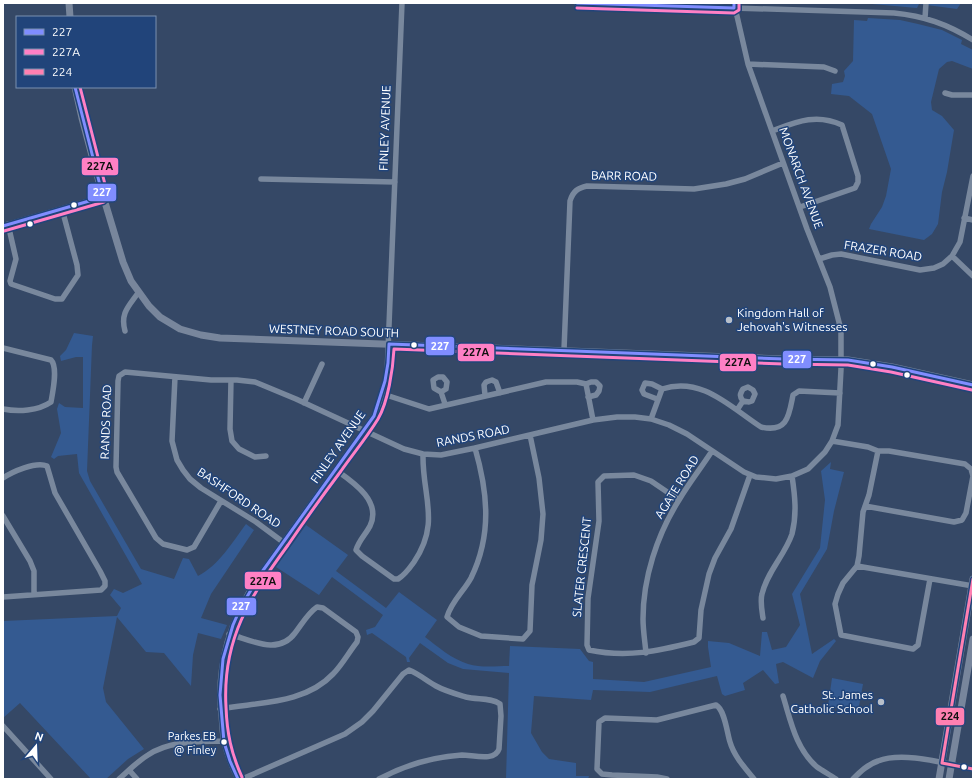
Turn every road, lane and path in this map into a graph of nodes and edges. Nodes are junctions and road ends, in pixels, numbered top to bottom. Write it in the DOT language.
graph roads {
  1 [pos="69,3"];
  2 [pos="402,3"];
  3 [pos="577,3"];
  4 [pos="926,3"];
  5 [pos="734,5"];
  6 [pos="70,16"];
  7 [pos="925,18"];
  8 [pos="973,40"];
  9 [pos="748,64"];
  10 [pos="835,71"];
  11 [pos="75,88"];
  12 [pos="945,93"];
  13 [pos="973,95"];
  14 [pos="772,130"];
  15 [pos="783,163"];
  16 [pos="973,176"];
  17 [pos="261,179"];
  18 [pos="395,182"];
  19 [pos="103,197"];
  20 [pos="800,207"];
  21 [pos="62,208"];
  22 [pos="964,218"];
  23 [pos="973,220"];
  24 [pos="5,225"];
  25 [pos="952,256"];
  26 [pos="819,259"];
  27 [pos="973,276"];
  28 [pos="138,293"];
  29 [pos="125,331"];
  30 [pos="389,344"];
  31 [pos="3,348"];
  32 [pos="564,350"];
  33 [pos="841,360"];
  34 [pos="322,364"];
  35 [pos="175,377"];
  36 [pos="231,380"];
  37 [pos="586,384"];
  38 [pos="973,385"];
  39 [pos="662,389"];
  40 [pos="441,392"];
  41 [pos="500,392"];
  42 [pos="840,393"];
  43 [pos="383,394"];
  44 [pos="485,395"];
  45 [pos="588,397"];
  46 [pos="657,399"];
  47 [pos="743,401"];
  48 [pos="304,403"];
  49 [pos="445,404"];
  50 [pos="3,409"];
  51 [pos="737,410"];
  52 [pos="593,420"];
  53 [pos="651,420"];
  54 [pos="364,430"];
  55 [pos="530,435"];
  56 [pos="832,441"];
  57 [pos="475,448"];
  58 [pos="712,451"];
  59 [pos="878,451"];
  60 [pos="423,454"];
  61 [pos="266,456"];
  62 [pos="336,470"];
  63 [pos="750,475"];
  64 [pos="792,476"];
  65 [pos="3,478"];
  66 [pos="679,500"];
  67 [pos="221,501"];
  68 [pos="865,506"];
  69 [pos="3,516"];
  70 [pos="283,542"];
  71 [pos="857,566"];
  72 [pos="930,579"];
  73 [pos="973,579"];
  74 [pos="972,586"];
  75 [pos="34,594"];
  76 [pos="3,597"];
  77 [pos="763,618"];
  78 [pos="229,634"];
  79 [pos="973,639"];
  80 [pos="646,653"];
  81 [pos="783,696"];
  82 [pos="220,709"];
  83 [pos="3,726"];
  84 [pos="224,741"];
  85 [pos="942,763"];
  86 [pos="952,765"];
  87 [pos="973,769"];
  88 [pos="129,770"];
  89 [pos="51,779"];
  90 [pos="119,779"];
  91 [pos="136,779"];
  92 [pos="238,779"];
  93 [pos="242,779"];
  94 [pos="379,779"];
  95 [pos="667,779"];
  96 [pos="754,779"];
  97 [pos="836,779"];
  98 [pos="853,779"];
  99 [pos="939,779"];
  100 [pos="949,779"];
  1 -- 6 [label="main road"];
  2 -- 18 [label="street, FINLEY AVENUE"];
  3 -- 5 [label="street"];
  4 -- 7 [label="street"];
  5 -- 7 [label="street"];
  5 -- 9 [label="street, MONARCH AVENUE"];
  7 -- 8 [label="street"];
  9 -- 10 [label="street"];
  9 -- 14 [label="street, MONARCH AVENUE"];
  11 -- 19 [label="main road, WESTNEY ROAD SOUTH"];
  12 -- 13 [label="street"];
  14 -- 15 [label="street, MONARCH AVENUE"];
  14 -- 20 [label="street"];
  15 -- 20 [label="street, MONARCH AVENUE"];
  15 -- 32 [label="street, BARR ROAD"];
  16 -- 22 [label="street"];
  17 -- 18 [label="street"];
  18 -- 30 [label="street, FINLEY AVENUE"];
  19 -- 21 [label="street"];
  19 -- 28 [label="main road, WESTNEY ROAD SOUTH"];
  20 -- 26 [label="street, MONARCH AVENUE"];
  21 -- 24 [label="street"];
  21 -- 24 [label="street"];
  22 -- 23 [label="street"];
  22 -- 25 [label="street"];
  25 -- 26 [label="street, FRAZER ROAD"];
  25 -- 27 [label="street"];
  26 -- 33 [label="street, MONARCH AVENUE"];
  28 -- 29 [label="street"];
  28 -- 30 [label="main road, WESTNEY ROAD SOUTH"];
  30 -- 32 [label="main road, WESTNEY ROAD SOUTH"];
  30 -- 43 [label="street, FINLEY AVENUE"];
  31 -- 50 [label="street"];
  32 -- 33 [label="main road, WESTNEY ROAD SOUTH"];
  33 -- 38 [label="main road, WESTNEY ROAD SOUTH"];
  33 -- 42 [label="street, RANDS ROAD"];
  34 -- 48 [label="street"];
  35 -- 36 [label="street, RANDS ROAD"];
  35 -- 67 [label="street, BASHFORD ROAD"];
  35 -- 67 [label="street, RANDS ROAD"];
  36 -- 48 [label="street, RANDS ROAD"];
  36 -- 61 [label="street"];
  37 -- 41 [label="street"];
  37 -- 45 [label="street"];
  37 -- 45 [label="street"];
  39 -- 46 [label="street"];
  39 -- 46 [label="street"];
  39 -- 51 [label="street"];
  40 -- 49 [label="street"];
  41 -- 44 [label="street"];
  41 -- 44 [label="street"];
  42 -- 51 [label="street"];
  42 -- 56 [label="street, RANDS ROAD"];
  43 -- 49 [label="street"];
  43 -- 54 [label="street, FINLEY AVENUE"];
  44 -- 49 [label="street"];
  45 -- 52 [label="street"];
  46 -- 53 [label="street"];
  47 -- 51 [label="street"];
  48 -- 54 [label="street, RANDS ROAD"];
  52 -- 53 [label="street, RANDS ROAD"];
  52 -- 55 [label="street, RANDS ROAD"];
  53 -- 58 [label="street, RANDS ROAD"];
  54 -- 60 [label="street, RANDS ROAD"];
  54 -- 62 [label="street, FINLEY AVENUE"];
  55 -- 57 [label="street, RANDS ROAD"];
  55 -- 57 [label="street"];
  56 -- 59 [label="street"];
  56 -- 64 [label="street, RANDS ROAD"];
  57 -- 60 [label="street, RANDS ROAD"];
  58 -- 63 [label="street, RANDS ROAD"];
  58 -- 66 [label="street, AGATE ROAD"];
  59 -- 68 [label="street"];
  59 -- 68 [label="street"];
  60 -- 62 [label="street"];
  62 -- 70 [label="street, FINLEY AVENUE"];
  63 -- 64 [label="street, RANDS ROAD"];
  63 -- 80 [label="street, SLATER CRESCENT"];
  64 -- 77 [label="street"];
  65 -- 75 [label="street"];
  66 -- 80 [label="street, AGATE ROAD"];
  66 -- 80 [label="street, SLATER CRESCENT"];
  67 -- 70 [label="street, BASHFORD ROAD"];
  68 -- 71 [label="street"];
  69 -- 75 [label="street"];
  70 -- 78 [label="street, FINLEY AVENUE"];
  71 -- 72 [label="street"];
  71 -- 72 [label="street"];
  72 -- 74 [label="street"];
  73 -- 74 [label="main road"];
  74 -- 85 [label="main road"];
  75 -- 76 [label="street"];
  78 -- 82 [label="street, FINLEY AVENUE"];
  78 -- 82 [label="street"];
  79 -- 86 [label="main road"];
  81 -- 97 [label="street"];
  82 -- 84 [label="street, FINLEY AVENUE"];
  83 -- 89 [label="street"];
  84 -- 88 [label="street"];
  84 -- 92 [label="street, FINLEY AVENUE"];
  85 -- 86 [label="street"];
  85 -- 98 [label="street"];
  85 -- 99 [label="main road"];
  86 -- 87 [label="street"];
  86 -- 100 [label="main road"];
  88 -- 90 [label="street"];
  88 -- 91 [label="street"];
  93 -- 94 [label="street"];
  95 -- 96 [label="street"];
}
